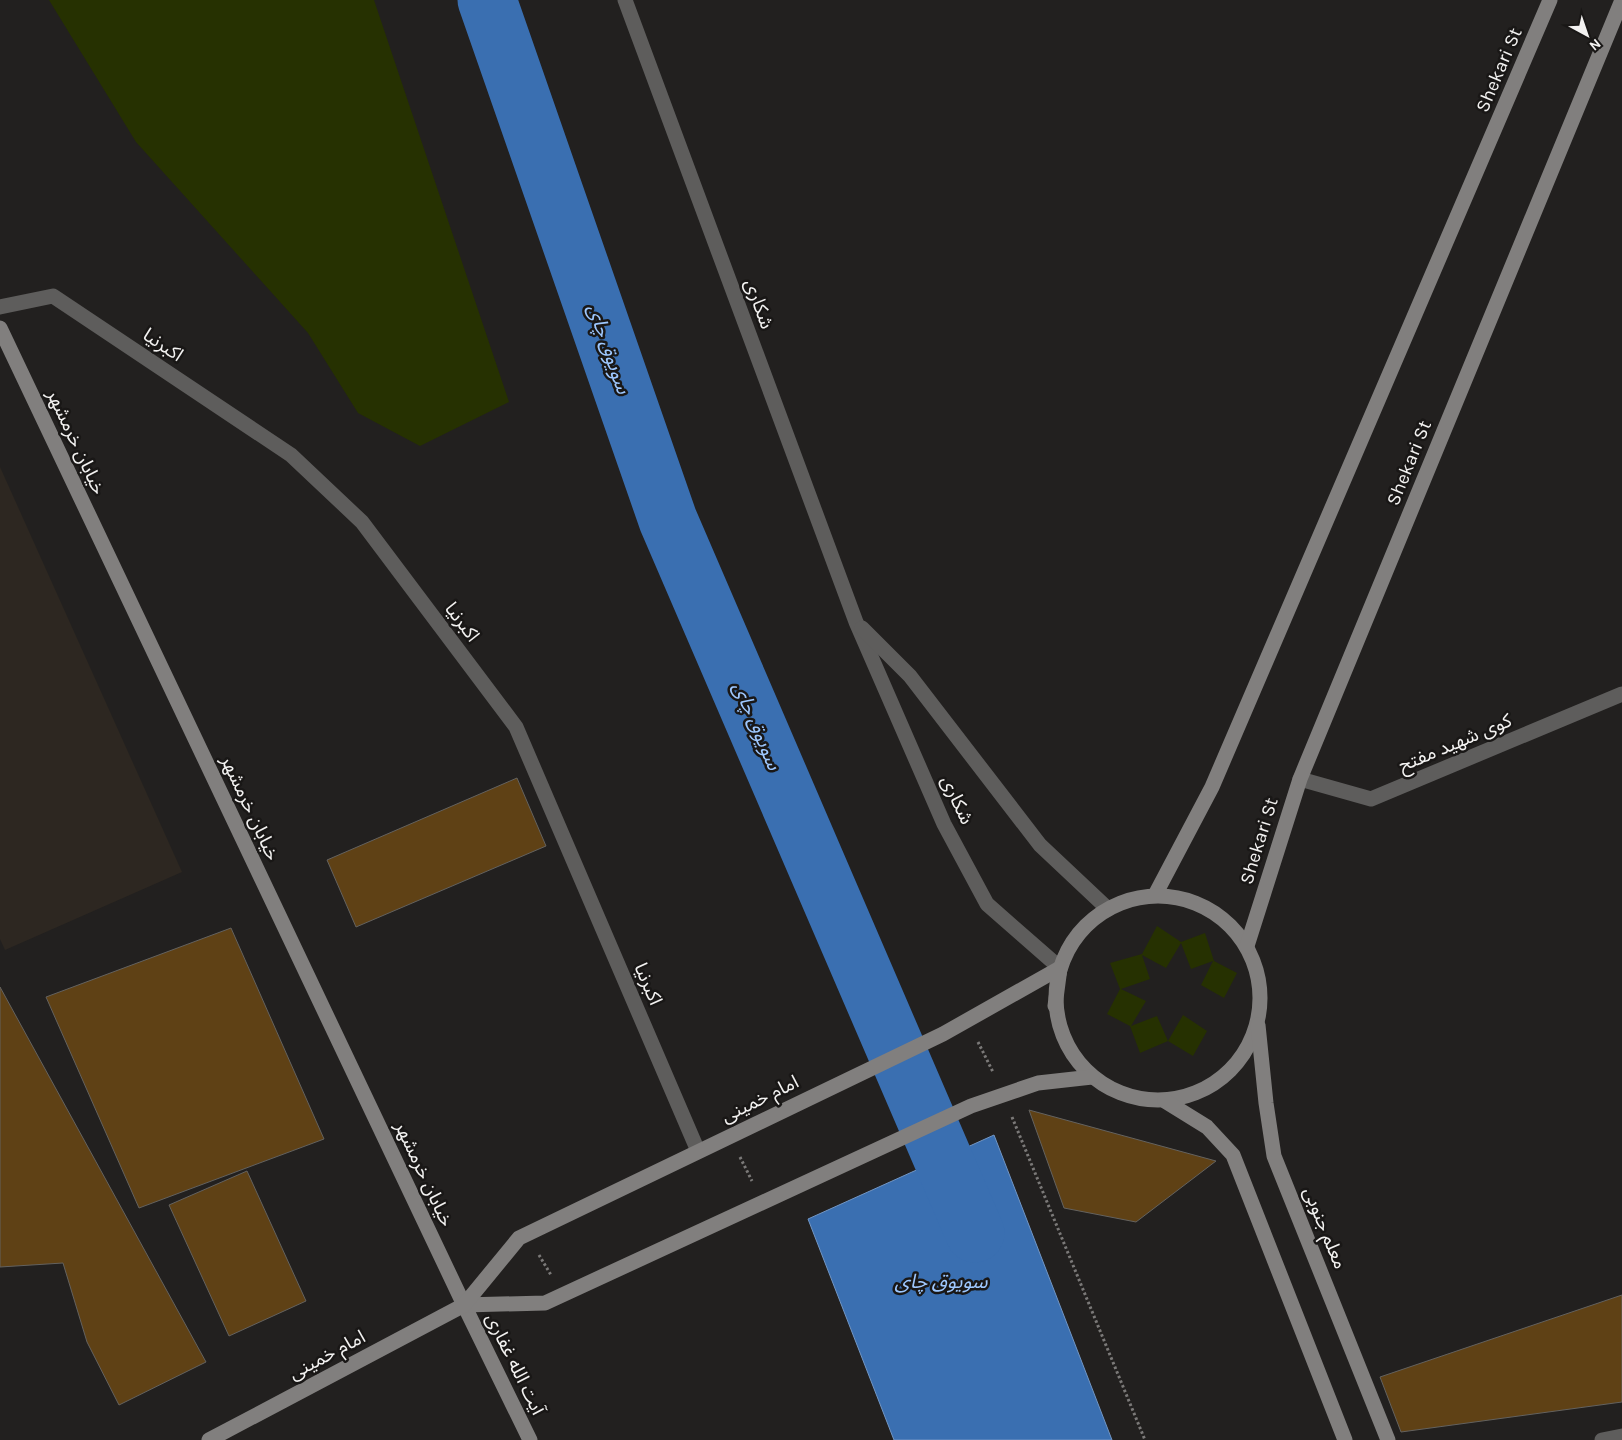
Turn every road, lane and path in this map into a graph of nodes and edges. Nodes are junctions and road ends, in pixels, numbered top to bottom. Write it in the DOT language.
graph roads {
  1 [pos="625,0"];
  2 [pos="1550,0"];
  3 [pos="1622,0"];
  4 [pos="0,307"];
  5 [pos="0,328"];
  6 [pos="856,622"];
  7 [pos="1622,694"];
  8 [pos="1300,779"];
  9 [pos="1155,895"];
  10 [pos="1108,909"];
  11 [pos="1247,946"];
  12 [pos="1060,968"];
  13 [pos="968,1021"];
  14 [pos="1258,1023"];
  15 [pos="1092,1077"];
  16 [pos="1003,1094"];
  17 [pos="1165,1101"];
  18 [pos="730,1136"];
  19 [pos="698,1151"];
  20 [pos="762,1202"];
  21 [pos="528,1234"];
  22 [pos="562,1296"];
  23 [pos="464,1305"];
  24 [pos="1622,1436"];
  25 [pos="209,1440"];
  26 [pos="530,1440"];
  27 [pos="1145,1440"];
  28 [pos="1345,1440"];
  29 [pos="1388,1440"];
  30 [pos="1602,1440"];
  1 -- 6 [label="street, شکاری"];
  2 -- 9 [label="street, Shekari St"];
  3 -- 8 [label="street, Shekari St"];
  4 -- 19 [label="street, اکبرنیا"];
  5 -- 23 [label="street, خیابان خرمشهر"];
  6 -- 10 [label="street, شکاری"];
  6 -- 12 [label="street, شکاری"];
  7 -- 8 [label="street, کوی شهید مفتح"];
  8 -- 11 [label="street, Shekari St"];
  9 -- 10 [label="street"];
  9 -- 11 [label="street"];
  10 -- 12 [label="street"];
  11 -- 14 [label="street"];
  12 -- 13 [label="street, امام خمینی"];
  12 -- 15 [label="street"];
  13 -- 16 [label="path"];
  13 -- 18 [label="street, امام خمینی"];
  14 -- 17 [label="street"];
  14 -- 29 [label="street, معلم جنوبی"];
  15 -- 16 [label="street, امام خمینی"];
  15 -- 17 [label="street"];
  16 -- 20 [label="street, امام خمینی"];
  16 -- 27 [label="path"];
  17 -- 28 [label="street"];
  18 -- 19 [label="street, امام خمینی"];
  18 -- 20 [label="path"];
  19 -- 21 [label="street, امام خمینی"];
  20 -- 22 [label="street, امام خمینی"];
  21 -- 22 [label="path"];
  21 -- 23 [label="street, امام خمینی"];
  22 -- 23 [label="street, امام خمینی"];
  23 -- 25 [label="street, امام خمینی"];
  23 -- 26 [label="street, آیت الله غفاری"];
  24 -- 30 [label="street"];
}
